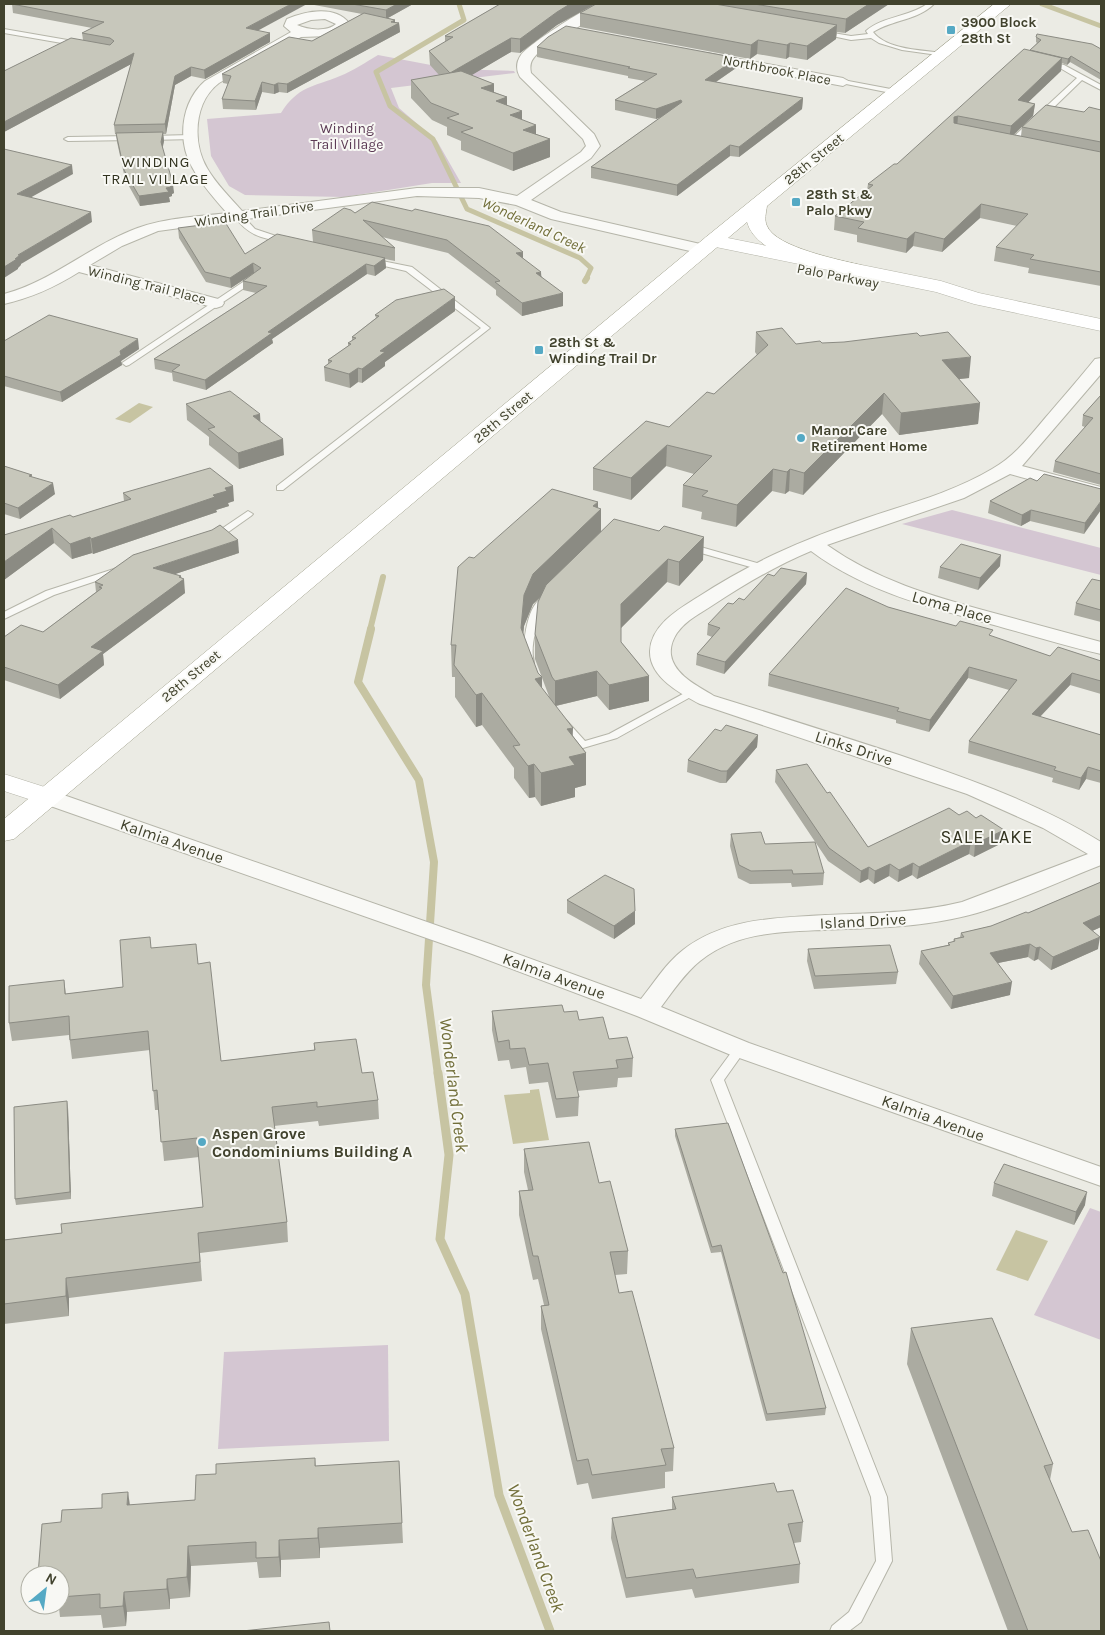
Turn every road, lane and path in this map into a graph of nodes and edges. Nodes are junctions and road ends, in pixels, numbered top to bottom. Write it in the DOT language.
graph roads {
  1 [pos="932,4"];
  2 [pos="1003,4"];
  3 [pos="598,8"];
  4 [pos="4,30"];
  5 [pos="563,30"];
  6 [pos="301,32"];
  7 [pos="816,32"];
  8 [pos="583,34"];
  9 [pos="871,36"];
  10 [pos="92,46"];
  11 [pos="698,55"];
  12 [pos="943,55"];
  13 [pos="1038,61"];
  14 [pos="1082,77"];
  15 [pos="843,82"];
  16 [pos="1101,88"];
  17 [pos="896,92"];
  18 [pos="191,137"];
  19 [pos="68,139"];
  20 [pos="1003,141"];
  21 [pos="1012,143"];
  22 [pos="1021,145"];
  23 [pos="217,191"];
  24 [pos="520,201"];
  25 [pos="322,204"];
  26 [pos="758,204"];
  27 [pos="237,216"];
  28 [pos="295,243"];
  29 [pos="708,245"];
  30 [pos="362,258"];
  31 [pos="78,267"];
  32 [pos="857,270"];
  33 [pos="256,277"];
  34 [pos="974,298"];
  35 [pos="4,299"];
  36 [pos="216,303"];
  37 [pos="1101,325"];
  38 [pos="1101,363"];
  39 [pos="126,364"];
  40 [pos="1093,386"];
  41 [pos="1008,468"];
  42 [pos="280,488"];
  43 [pos="1101,493"];
  44 [pos="248,514"];
  45 [pos="201,543"];
  46 [pos="676,543"];
  47 [pos="813,543"];
  48 [pos="128,567"];
  49 [pos="761,567"];
  50 [pos="552,594"];
  51 [pos="4,616"];
  52 [pos="1101,648"];
  53 [pos="535,677"];
  54 [pos="692,692"];
  55 [pos="551,711"];
  56 [pos="4,782"];
  57 [pos="47,797"];
  58 [pos="4,833"];
  59 [pos="1101,852"];
  60 [pos="1101,857"];
  61 [pos="646,1010"];
  62 [pos="740,1049"];
  63 [pos="1101,1177"];
  64 [pos="838,1631"];
  1 -- 9 [label="lane"];
  2 -- 12 [label="main road, 28th Street"];
  3 -- 5 [label="street"];
  4 -- 10 [label="lane"];
  5 -- 8 [label="street"];
  5 -- 24 [label="street"];
  6 -- 18 [label="street"];
  7 -- 9 [label="lane"];
  9 -- 12 [label="lane"];
  11 -- 15 [label="street, Northbrook Place"];
  12 -- 17 [label="main road, 28th Street"];
  13 -- 14 [label="lane"];
  14 -- 16 [label="lane"];
  14 -- 21 [label="lane"];
  15 -- 17 [label="lane"];
  17 -- 26 [label="main road, 28th Street"];
  18 -- 19 [label="lane"];
  18 -- 23 [label="street"];
  20 -- 21 [label="lane"];
  21 -- 22 [label="lane"];
  23 -- 25 [label="street"];
  23 -- 27 [label="street"];
  24 -- 25 [label="street, Winding Trail Drive"];
  24 -- 29 [label="street, Winding Trail Drive"];
  25 -- 27 [label="street, Winding Trail Drive"];
  26 -- 29 [label="main road, 28th Street"];
  26 -- 32 [label="main road"];
  27 -- 28 [label="lane"];
  27 -- 31 [label="street, Winding Trail Drive"];
  29 -- 32 [label="main road, Palo Parkway"];
  29 -- 34 [label="main road, Palo Parkway"];
  29 -- 57 [label="main road, 28th Street"];
  30 -- 42 [label="lane"];
  31 -- 35 [label="street, Winding Trail Drive"];
  31 -- 36 [label="street, Winding Trail Place"];
  32 -- 34 [label="main road, Palo Parkway"];
  33 -- 36 [label="lane, Winding Trail Place"];
  34 -- 37 [label="main road, Palo Parkway"];
  36 -- 39 [label="lane, Winding Trail Place"];
  38 -- 40 [label="street, Links Drive"];
  40 -- 41 [label="street, Links Drive"];
  41 -- 43 [label="street"];
  41 -- 47 [label="street, Links Drive"];
  44 -- 45 [label="lane"];
  46 -- 49 [label="lane"];
  47 -- 49 [label="street, Links Drive"];
  47 -- 52 [label="street, Loma Place"];
  48 -- 51 [label="lane"];
  49 -- 54 [label="street, Links Drive"];
  50 -- 53 [label="lane"];
  54 -- 55 [label="lane"];
  54 -- 59 [label="street, Links Drive"];
  56 -- 57 [label="main road, Kalmia Avenue"];
  57 -- 58 [label="main road, 28th Street"];
  57 -- 61 [label="street, Kalmia Avenue"];
  60 -- 61 [label="street, Island Drive"];
  61 -- 62 [label="street, Kalmia Avenue"];
  62 -- 63 [label="street, Kalmia Avenue"];
  62 -- 64 [label="lane"];
}
